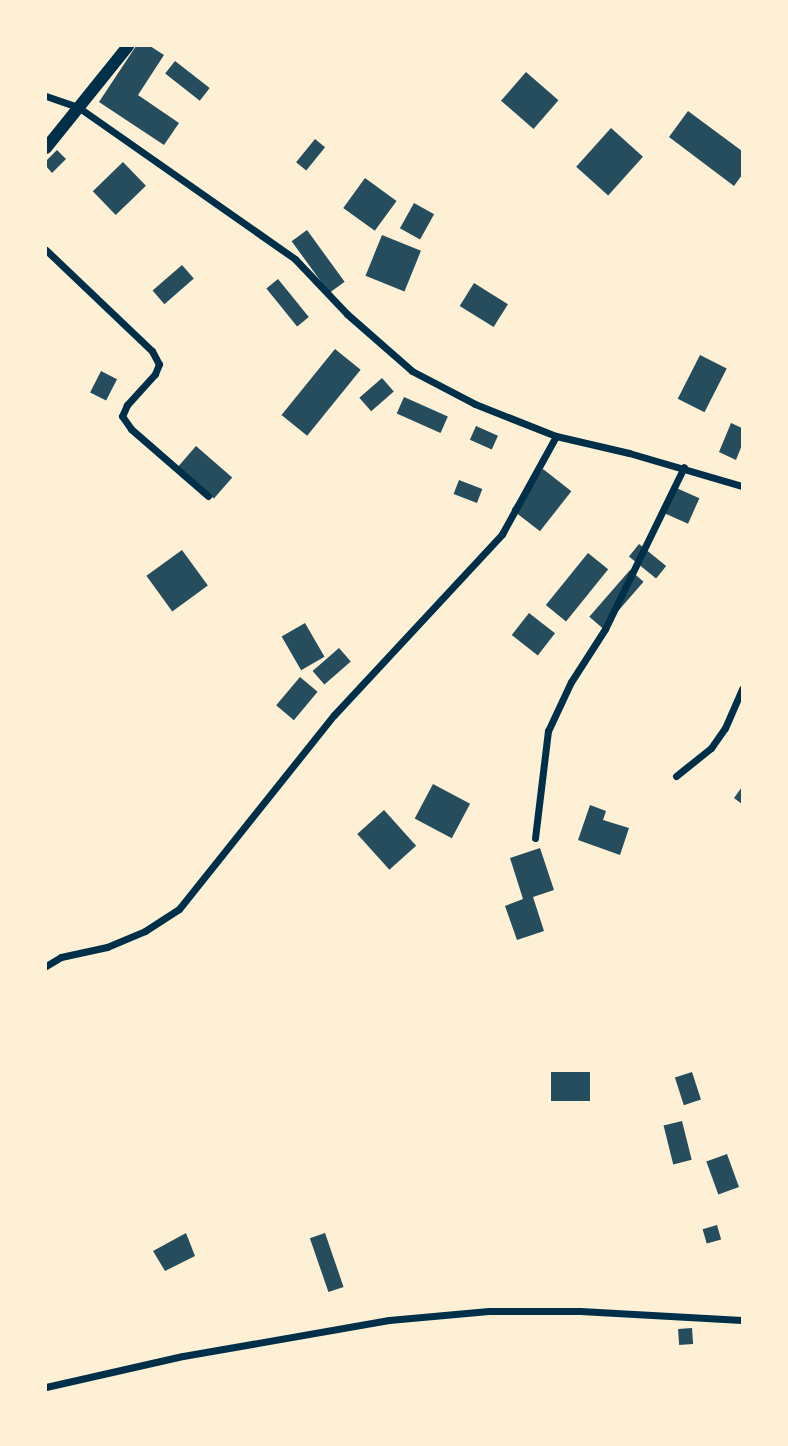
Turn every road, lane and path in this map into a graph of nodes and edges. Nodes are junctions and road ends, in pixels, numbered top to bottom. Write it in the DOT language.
graph roads {
  1 [pos="128,46"];
  2 [pos="46,96"];
  3 [pos="78,107"];
  4 [pos="46,148"];
  5 [pos="46,250"];
  6 [pos="556,436"];
  7 [pos="684,467"];
  8 [pos="743,486"];
  9 [pos="208,496"];
  10 [pos="743,689"];
  11 [pos="676,776"];
  12 [pos="535,838"];
  13 [pos="46,966"];
  14 [pos="743,1320"];
  15 [pos="46,1387"];
  1 -- 3 [label="street"];
  2 -- 3 [label="street"];
  3 -- 4 [label="street"];
  3 -- 6 [label="street"];
  5 -- 9 [label="street"];
  6 -- 7 [label="street"];
  6 -- 13 [label="street"];
  7 -- 8 [label="street"];
  7 -- 12 [label="street"];
  10 -- 11 [label="street"];
  14 -- 15 [label="street"];
}
